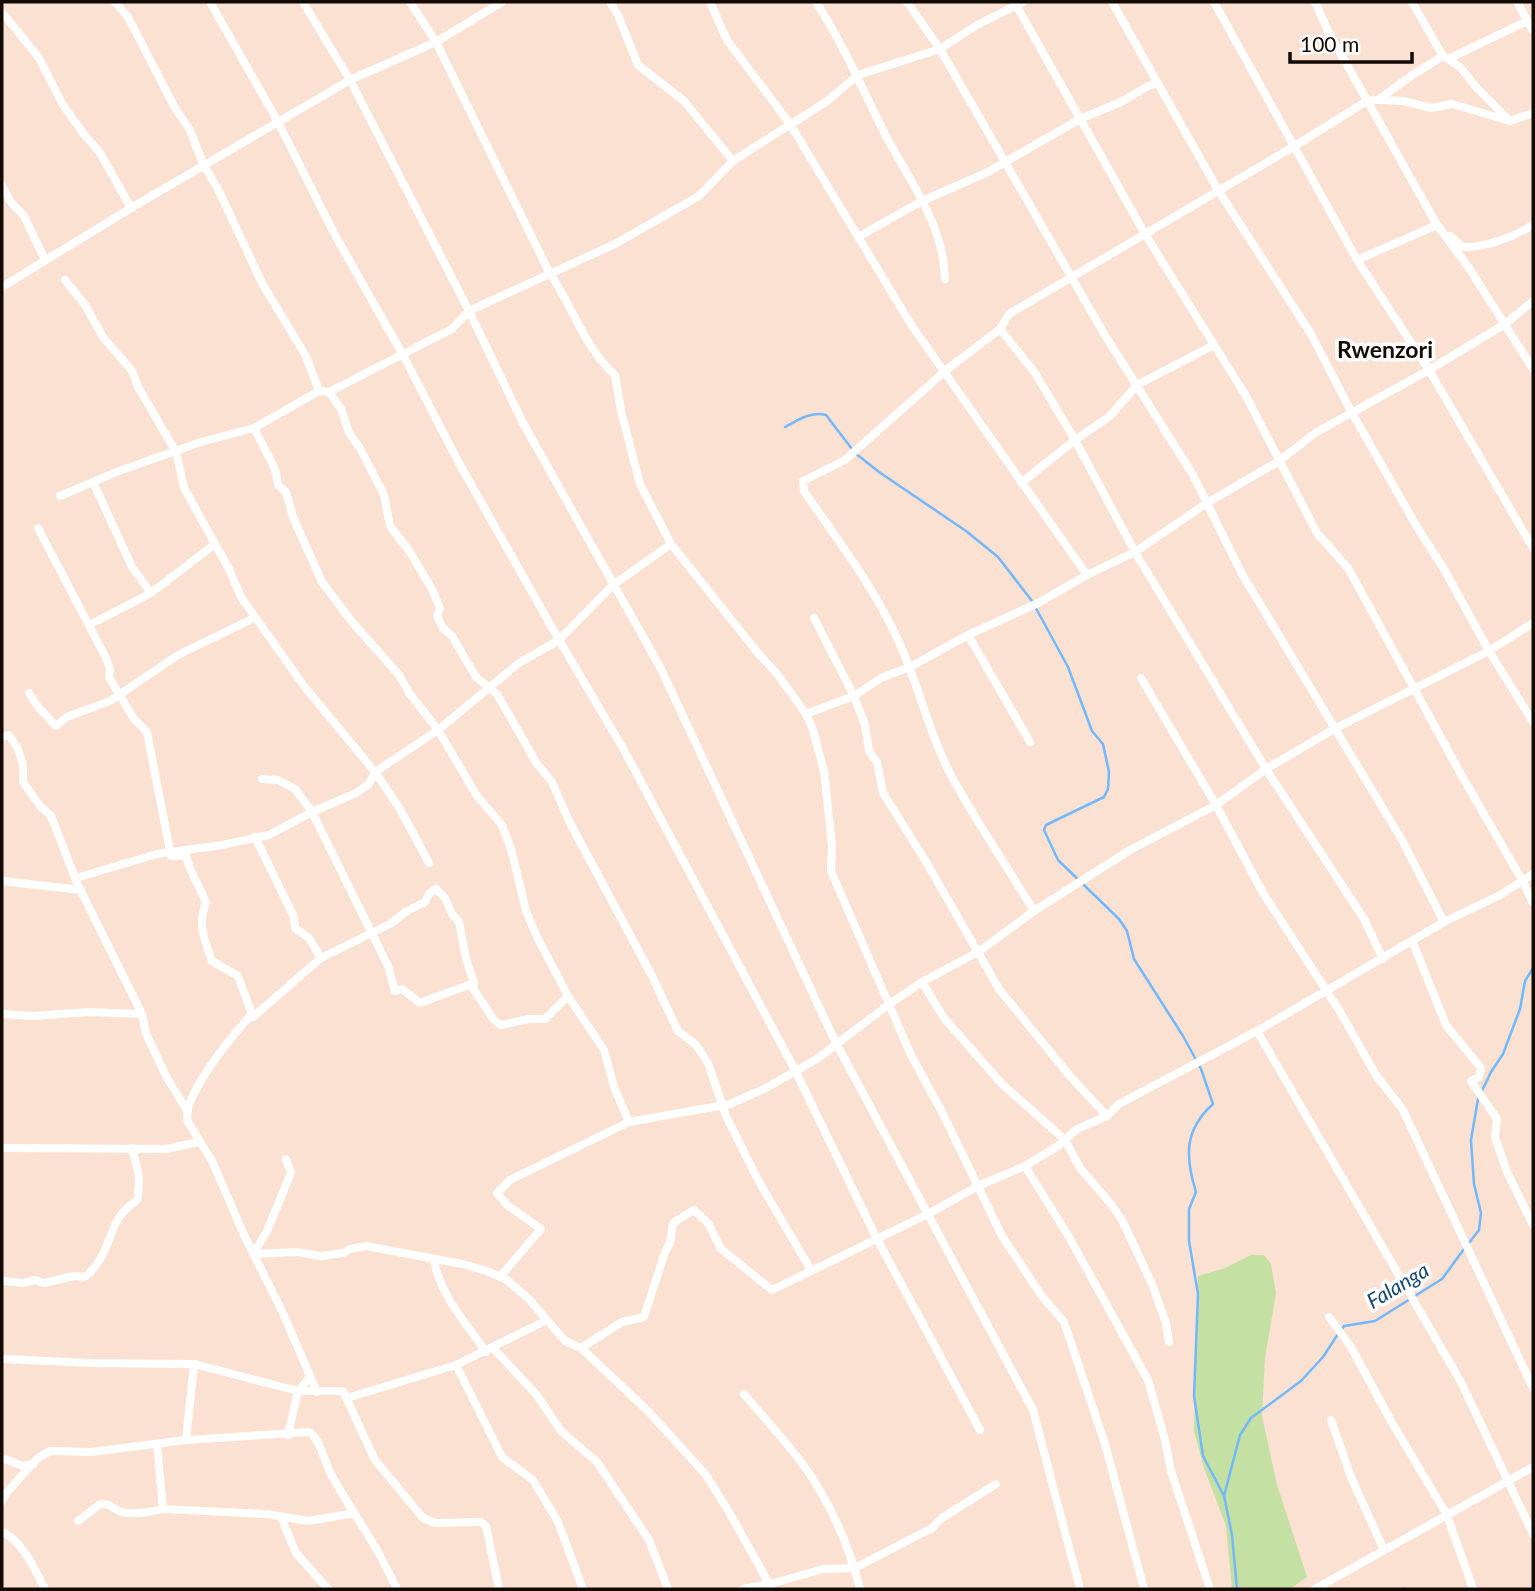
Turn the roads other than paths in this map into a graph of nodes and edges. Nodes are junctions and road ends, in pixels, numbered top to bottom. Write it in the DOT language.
graph roads {
  1 [pos="115,2"];
  2 [pos="210,2"];
  3 [pos="303,2"];
  4 [pos="410,2"];
  5 [pos="502,2"];
  6 [pos="610,2"];
  7 [pos="710,2"];
  8 [pos="816,2"];
  9 [pos="907,2"];
  10 [pos="1112,2"];
  11 [pos="1214,2"];
  12 [pos="1315,2"];
  13 [pos="1412,2"];
  14 [pos="1517,2"];
  15 [pos="1018,3"];
  16 [pos="2,12"];
  17 [pos="1527,21"];
  18 [pos="1533,31"];
  19 [pos="436,42"];
  20 [pos="940,49"];
  21 [pos="1446,57"];
  22 [pos="858,75"];
  23 [pos="350,80"];
  24 [pos="1158,83"];
  25 [pos="1378,100"];
  26 [pos="1367,101"];
  27 [pos="1533,113"];
  28 [pos="1080,119"];
  29 [pos="1510,121"];
  30 [pos="278,122"];
  31 [pos="790,124"];
  32 [pos="1293,147"];
  33 [pos="733,161"];
  34 [pos="1005,162"];
  35 [pos="204,166"];
  36 [pos="2,185"];
  37 [pos="1218,190"];
  38 [pos="922,201"];
  39 [pos="131,208"];
  40 [pos="1437,225"];
  41 [pos="1533,225"];
  42 [pos="1145,234"];
  43 [pos="858,237"];
  44 [pos="45,260"];
  45 [pos="1357,260"];
  46 [pos="549,272"];
  47 [pos="1071,276"];
  48 [pos="945,279"];
  49 [pos="65,280"];
  50 [pos="2,287"];
  51 [pos="1533,301"];
  52 [pos="468,311"];
  53 [pos="1505,324"];
  54 [pos="1000,330"];
  55 [pos="1214,345"];
  56 [pos="403,355"];
  57 [pos="1533,369"];
  58 [pos="1429,370"];
  59 [pos="945,372"];
  60 [pos="1137,385"];
  61 [pos="319,391"];
  62 [pos="329,391"];
  63 [pos="1352,413"];
  64 [pos="254,428"];
  65 [pos="1075,440"];
  66 [pos="176,452"];
  67 [pos="1279,461"];
  68 [pos="93,482"];
  69 [pos="1021,483"];
  70 [pos="60,496"];
  71 [pos="1207,503"];
  72 [pos="38,528"];
  73 [pos="215,544"];
  74 [pos="671,544"];
  75 [pos="1533,548"];
  76 [pos="1135,552"];
  77 [pos="1087,575"];
  78 [pos="613,585"];
  79 [pos="151,593"];
  80 [pos="254,618"];
  81 [pos="814,618"];
  82 [pos="1533,623"];
  83 [pos="89,625"];
  84 [pos="968,635"];
  85 [pos="559,640"];
  86 [pos="1489,651"];
  87 [pos="910,667"];
  88 [pos="1142,678"];
  89 [pos="489,687"];
  90 [pos="1414,689"];
  91 [pos="29,693"];
  92 [pos="118,695"];
  93 [pos="854,696"];
  94 [pos="806,714"];
  95 [pos="1533,722"];
  96 [pos="1336,728"];
  97 [pos="438,730"];
  98 [pos="2,737"];
  99 [pos="1030,742"];
  100 [pos="1266,769"];
  101 [pos="375,772"];
  102 [pos="262,779"];
  103 [pos="1216,806"];
  104 [pos="312,812"];
  105 [pos="255,837"];
  106 [pos="170,852"];
  107 [pos="429,863"];
  108 [pos="1533,874"];
  109 [pos="76,878"];
  110 [pos="1522,880"];
  111 [pos="2,881"];
  112 [pos="81,890"];
  113 [pos="1533,904"];
  114 [pos="1034,911"];
  115 [pos="1444,922"];
  116 [pos="371,934"];
  117 [pos="1413,943"];
  118 [pos="978,952"];
  119 [pos="321,958"];
  120 [pos="1383,960"];
  121 [pos="922,982"];
  122 [pos="474,983"];
  123 [pos="1327,991"];
  124 [pos="568,996"];
  125 [pos="888,1005"];
  126 [pos="2,1014"];
  127 [pos="142,1014"];
  128 [pos="253,1017"];
  129 [pos="1257,1031"];
  130 [pos="836,1043"];
  131 [pos="795,1069"];
  132 [pos="726,1104"];
  133 [pos="188,1112"];
  134 [pos="1107,1116"];
  135 [pos="629,1122"];
  136 [pos="1065,1140"];
  137 [pos="199,1142"];
  138 [pos="2,1148"];
  139 [pos="132,1148"];
  140 [pos="286,1159"];
  141 [pos="1025,1166"];
  142 [pos="978,1186"];
  143 [pos="928,1214"];
  144 [pos="1533,1224"];
  145 [pos="876,1237"];
  146 [pos="254,1254"];
  147 [pos="434,1260"];
  148 [pos="811,1270"];
  149 [pos="500,1277"];
  150 [pos="2,1281"];
  151 [pos="1329,1317"];
  152 [pos="547,1320"];
  153 [pos="1169,1342"];
  154 [pos="581,1348"];
  155 [pos="490,1350"];
  156 [pos="2,1359"];
  157 [pos="194,1364"];
  158 [pos="456,1365"];
  159 [pos="309,1378"];
  160 [pos="1533,1388"];
  161 [pos="298,1391"];
  162 [pos="317,1392"];
  163 [pos="744,1394"];
  164 [pos="348,1398"];
  165 [pos="1331,1420"];
  166 [pos="980,1430"];
  167 [pos="288,1435"];
  168 [pos="186,1440"];
  169 [pos="157,1445"];
  170 [pos="2,1458"];
  171 [pos="33,1464"];
  172 [pos="1533,1467"];
  173 [pos="1508,1481"];
  174 [pos="996,1484"];
  175 [pos="2,1501"];
  176 [pos="163,1509"];
  177 [pos="355,1513"];
  178 [pos="1447,1515"];
  179 [pos="282,1517"];
  180 [pos="78,1521"];
  181 [pos="2,1523"];
  182 [pos="2,1532"];
  183 [pos="1533,1534"];
  184 [pos="1384,1550"];
  185 [pos="855,1568"];
  186 [pos="771,1587"];
  187 [pos="45,1589"];
  188 [pos="328,1589"];
  189 [pos="397,1589"];
  190 [pos="499,1589"];
  191 [pos="583,1589"];
  192 [pos="668,1589"];
  193 [pos="743,1589"];
  194 [pos="860,1589"];
  195 [pos="1080,1589"];
  196 [pos="1144,1589"];
  197 [pos="1210,1589"];
  198 [pos="1315,1589"];
  199 [pos="1473,1589"];
  1 -- 35 [label="street"];
  2 -- 30 [label="street"];
  3 -- 23 [label="street"];
  4 -- 19 [label="street"];
  5 -- 19 [label="street"];
  6 -- 33 [label="street"];
  7 -- 31 [label="street"];
  8 -- 22 [label="street"];
  9 -- 20 [label="street"];
  10 -- 24 [label="street"];
  11 -- 32 [label="street"];
  12 -- 26 [label="street"];
  13 -- 21 [label="street"];
  14 -- 17 [label="street"];
  15 -- 20 [label="street"];
  15 -- 28 [label="street"];
  16 -- 39 [label="street"];
  17 -- 18 [label="street"];
  17 -- 21 [label="street"];
  19 -- 23 [label="street"];
  19 -- 46 [label="street"];
  20 -- 22 [label="street"];
  20 -- 34 [label="street"];
  21 -- 25 [label="street"];
  21 -- 29 [label="street"];
  22 -- 31 [label="street"];
  22 -- 38 [label="street"];
  23 -- 30 [label="street"];
  23 -- 52 [label="street"];
  24 -- 28 [label="street"];
  24 -- 37 [label="street"];
  25 -- 26 [label="street"];
  25 -- 29 [label="street"];
  26 -- 32 [label="street"];
  26 -- 40 [label="street"];
  27 -- 29 [label="street"];
  28 -- 34 [label="street"];
  28 -- 42 [label="street"];
  30 -- 35 [label="street"];
  30 -- 56 [label="street"];
  31 -- 33 [label="street"];
  31 -- 43 [label="street"];
  32 -- 37 [label="street"];
  32 -- 45 [label="street"];
  33 -- 46 [label="street"];
  34 -- 38 [label="street"];
  34 -- 47 [label="street"];
  35 -- 39 [label="street"];
  35 -- 61 [label="street"];
  36 -- 44 [label="street"];
  37 -- 42 [label="street"];
  37 -- 63 [label="street"];
  38 -- 43 [label="street"];
  38 -- 48 [label="street"];
  39 -- 44 [label="street"];
  40 -- 41 [label="street"];
  40 -- 45 [label="street"];
  40 -- 53 [label="street"];
  42 -- 47 [label="street"];
  42 -- 55 [label="street"];
  43 -- 59 [label="street"];
  44 -- 50 [label="street"];
  45 -- 58 [label="street"];
  46 -- 52 [label="street"];
  46 -- 74 [label="street"];
  47 -- 54 [label="street"];
  47 -- 60 [label="street"];
  49 -- 66 [label="street"];
  51 -- 53 [label="street"];
  52 -- 56 [label="street"];
  52 -- 78 [label="street"];
  53 -- 57 [label="street"];
  53 -- 58 [label="street"];
  54 -- 59 [label="street"];
  54 -- 65 [label="street"];
  55 -- 60 [label="street"];
  55 -- 67 [label="street"];
  56 -- 62 [label="street"];
  56 -- 85 [label="street"];
  58 -- 63 [label="street"];
  58 -- 75 [label="street"];
  59 -- 69 [label="street"];
  59 -- 87 [label="street"];
  60 -- 65 [label="street"];
  60 -- 71 [label="street"];
  61 -- 62 [label="street"];
  61 -- 64 [label="street"];
  62 -- 89 [label="street"];
  63 -- 67 [label="street"];
  63 -- 86 [label="street"];
  64 -- 66 [label="street"];
  64 -- 97 [label="street"];
  65 -- 69 [label="street"];
  65 -- 76 [label="street"];
  66 -- 68 [label="street"];
  66 -- 73 [label="street"];
  67 -- 71 [label="street"];
  67 -- 90 [label="street"];
  68 -- 70 [label="street"];
  68 -- 79 [label="street"];
  69 -- 77 [label="street"];
  71 -- 76 [label="street"];
  71 -- 96 [label="street"];
  72 -- 83 [label="street"];
  73 -- 79 [label="street"];
  73 -- 80 [label="street"];
  74 -- 78 [label="street"];
  74 -- 94 [label="street"];
  76 -- 77 [label="street"];
  76 -- 100 [label="street"];
  77 -- 84 [label="street"];
  78 -- 85 [label="street"];
  78 -- 130 [label="street"];
  79 -- 83 [label="street"];
  80 -- 92 [label="street"];
  80 -- 101 [label="street"];
  81 -- 93 [label="street"];
  82 -- 86 [label="street"];
  83 -- 92 [label="street"];
  84 -- 87 [label="street"];
  84 -- 99 [label="street"];
  85 -- 89 [label="street"];
  85 -- 131 [label="street"];
  86 -- 90 [label="street"];
  86 -- 95 [label="street"];
  87 -- 93 [label="street"];
  87 -- 114 [label="street"];
  88 -- 103 [label="street"];
  89 -- 97 [label="street"];
  89 -- 132 [label="street"];
  90 -- 96 [label="street"];
  90 -- 110 [label="street"];
  91 -- 92 [label="street"];
  92 -- 106 [label="street"];
  93 -- 94 [label="street"];
  93 -- 118 [label="street"];
  94 -- 125 [label="street"];
  96 -- 100 [label="street"];
  96 -- 115 [label="street"];
  97 -- 101 [label="street"];
  97 -- 124 [label="street"];
  98 -- 109 [label="street"];
  100 -- 103 [label="street"];
  100 -- 120 [label="street"];
  101 -- 104 [label="street"];
  101 -- 107 [label="street"];
  102 -- 104 [label="street"];
  103 -- 114 [label="street"];
  103 -- 123 [label="street"];
  104 -- 105 [label="street"];
  104 -- 116 [label="street"];
  105 -- 106 [label="street"];
  105 -- 119 [label="street"];
  106 -- 109 [label="street"];
  106 -- 128 [label="street"];
  108 -- 110 [label="street"];
  109 -- 112 [label="street"];
  110 -- 113 [label="street"];
  110 -- 115 [label="street"];
  111 -- 112 [label="street"];
  112 -- 127 [label="street"];
  114 -- 118 [label="street"];
  115 -- 117 [label="street"];
  116 -- 119 [label="street"];
  116 -- 122 [label="street"];
  116 -- 122 [label="street"];
  117 -- 120 [label="street"];
  117 -- 144 [label="street"];
  118 -- 121 [label="street"];
  118 -- 134 [label="street"];
  119 -- 128 [label="street"];
  120 -- 123 [label="street"];
  121 -- 125 [label="street"];
  121 -- 136 [label="street"];
  122 -- 124 [label="street"];
  123 -- 129 [label="street"];
  123 -- 160 [label="street"];
  124 -- 135 [label="street"];
  125 -- 130 [label="street"];
  125 -- 142 [label="street"];
  126 -- 127 [label="street"];
  127 -- 133 [label="street"];
  128 -- 133 [label="street"];
  129 -- 134 [label="street"];
  129 -- 173 [label="street"];
  130 -- 131 [label="street"];
  130 -- 143 [label="street"];
  131 -- 132 [label="street"];
  131 -- 145 [label="street"];
  132 -- 135 [label="street"];
  132 -- 148 [label="street"];
  133 -- 137 [label="street"];
  134 -- 136 [label="street"];
  135 -- 149 [label="street"];
  136 -- 141 [label="street"];
  136 -- 153 [label="street"];
  137 -- 139 [label="street"];
  137 -- 146 [label="street"];
  138 -- 139 [label="street"];
  139 -- 150 [label="street"];
  140 -- 146 [label="street"];
  141 -- 142 [label="street"];
  141 -- 197 [label="street"];
  142 -- 143 [label="street"];
  142 -- 196 [label="street"];
  143 -- 145 [label="street"];
  143 -- 195 [label="street"];
  145 -- 148 [label="street"];
  145 -- 166 [label="street"];
  146 -- 147 [label="street"];
  146 -- 159 [label="street"];
  147 -- 149 [label="street"];
  147 -- 155 [label="street"];
  148 -- 154 [label="street"];
  149 -- 152 [label="street"];
  151 -- 178 [label="street"];
  152 -- 154 [label="street"];
  152 -- 155 [label="street"];
  154 -- 186 [label="street"];
  155 -- 158 [label="street"];
  155 -- 192 [label="street"];
  156 -- 157 [label="street"];
  157 -- 161 [label="street"];
  157 -- 168 [label="street"];
  158 -- 164 [label="street"];
  158 -- 191 [label="street"];
  159 -- 161 [label="street"];
  159 -- 162 [label="street"];
  161 -- 162 [label="street"];
  161 -- 167 [label="street"];
  162 -- 164 [label="street"];
  163 -- 185 [label="street"];
  164 -- 190 [label="street"];
  165 -- 184 [label="street"];
  167 -- 168 [label="street"];
  167 -- 177 [label="street"];
  168 -- 169 [label="street"];
  169 -- 171 [label="street"];
  169 -- 176 [label="street"];
  170 -- 171 [label="street"];
  171 -- 175 [label="street"];
  172 -- 173 [label="street"];
  173 -- 178 [label="street"];
  173 -- 183 [label="street"];
  174 -- 185 [label="street"];
  176 -- 179 [label="street"];
  176 -- 180 [label="street"];
  177 -- 179 [label="street"];
  177 -- 189 [label="street"];
  178 -- 184 [label="street"];
  178 -- 199 [label="street"];
  179 -- 188 [label="street"];
  181 -- 182 [label="street"];
  182 -- 187 [label="street"];
  184 -- 198 [label="street"];
  185 -- 186 [label="street"];
  185 -- 194 [label="street"];
  186 -- 193 [label="street"];
}
